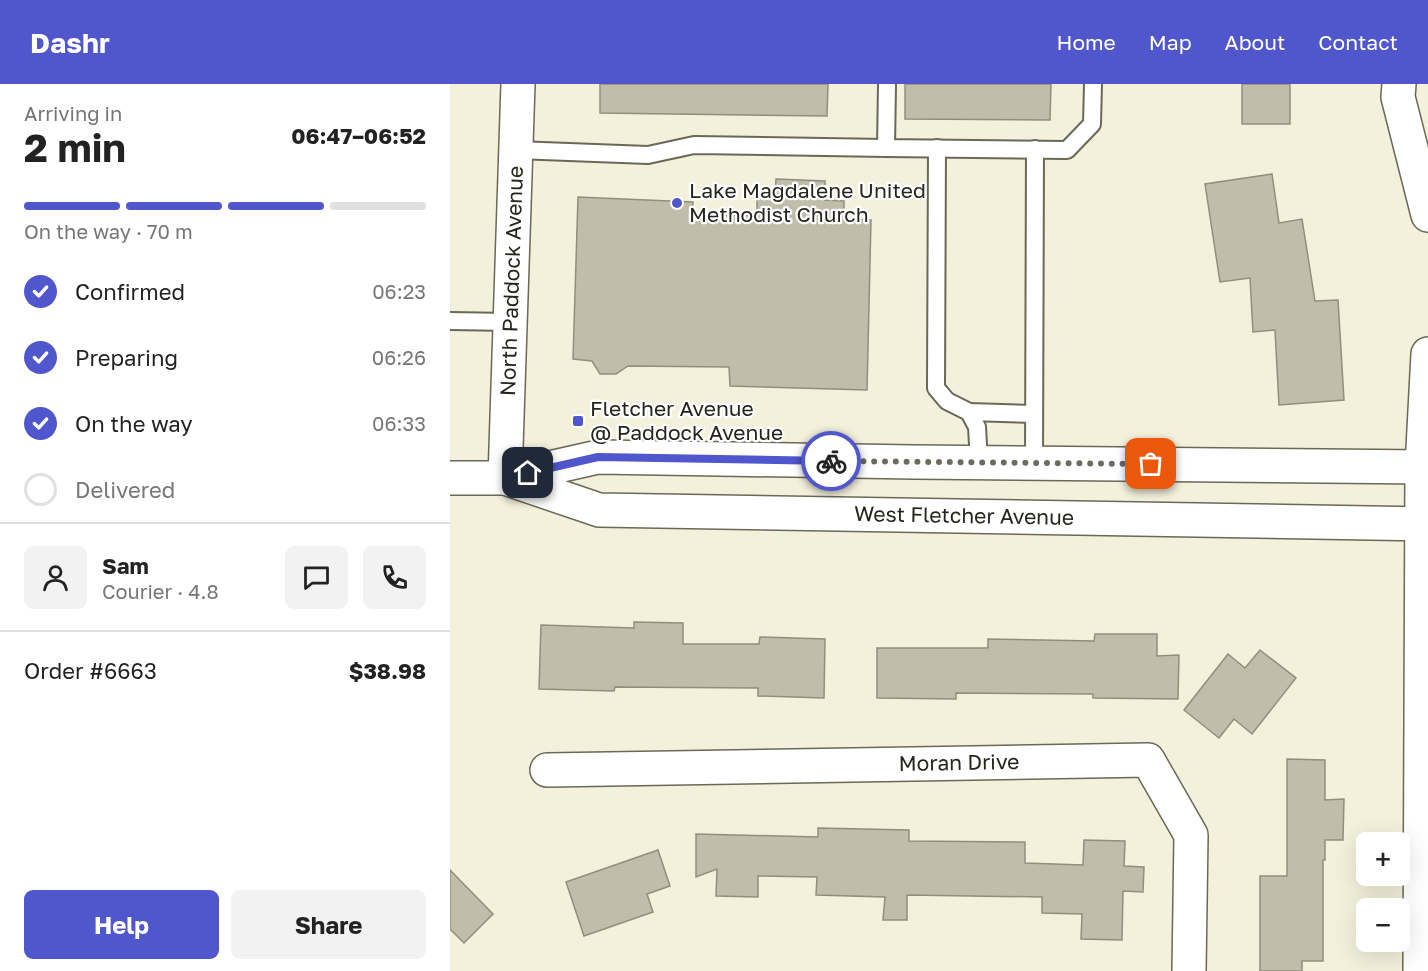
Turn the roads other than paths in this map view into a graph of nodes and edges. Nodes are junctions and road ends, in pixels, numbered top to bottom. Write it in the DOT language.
graph roads {
  1 [pos="518,84"];
  2 [pos="887,84"];
  3 [pos="1093,84"];
  4 [pos="1399,84"];
  5 [pos="886,148"];
  6 [pos="937,148"];
  7 [pos="1035,149"];
  8 [pos="516,150"];
  9 [pos="1428,215"];
  10 [pos="450,321"];
  11 [pos="510,322"];
  12 [pos="1428,354"];
  13 [pos="969,412"];
  14 [pos="1035,414"];
  15 [pos="979,462"];
  16 [pos="1035,463"];
  17 [pos="1425,467"];
  18 [pos="450,478"];
  19 [pos="505,478"];
  20 [pos="1424,524"];
  21 [pos="547,770"];
  22 [pos="1189,971"];
  23 [pos="1420,971"];
  1 -- 8 [label="street, North Paddock Avenue"];
  2 -- 5 [label="lane"];
  3 -- 7 [label="lane"];
  4 -- 9 [label="street"];
  5 -- 6 [label="lane"];
  5 -- 8 [label="lane"];
  6 -- 7 [label="lane"];
  6 -- 13 [label="lane"];
  7 -- 14 [label="lane"];
  8 -- 11 [label="street, North Paddock Avenue"];
  10 -- 11 [label="lane"];
  11 -- 19 [label="street, North Paddock Avenue"];
  12 -- 17 [label="street"];
  13 -- 14 [label="lane"];
  13 -- 15 [label="lane"];
  14 -- 16 [label="lane"];
  15 -- 16 [label="street, West Fletcher Avenue"];
  15 -- 19 [label="street, West Fletcher Avenue"];
  16 -- 17 [label="street, West Fletcher Avenue"];
  17 -- 20 [label="street"];
  18 -- 19 [label="street, West Fletcher Avenue"];
  19 -- 20 [label="street, West Fletcher Avenue"];
  20 -- 23 [label="street"];
  21 -- 22 [label="street, Moran Drive"];
}
